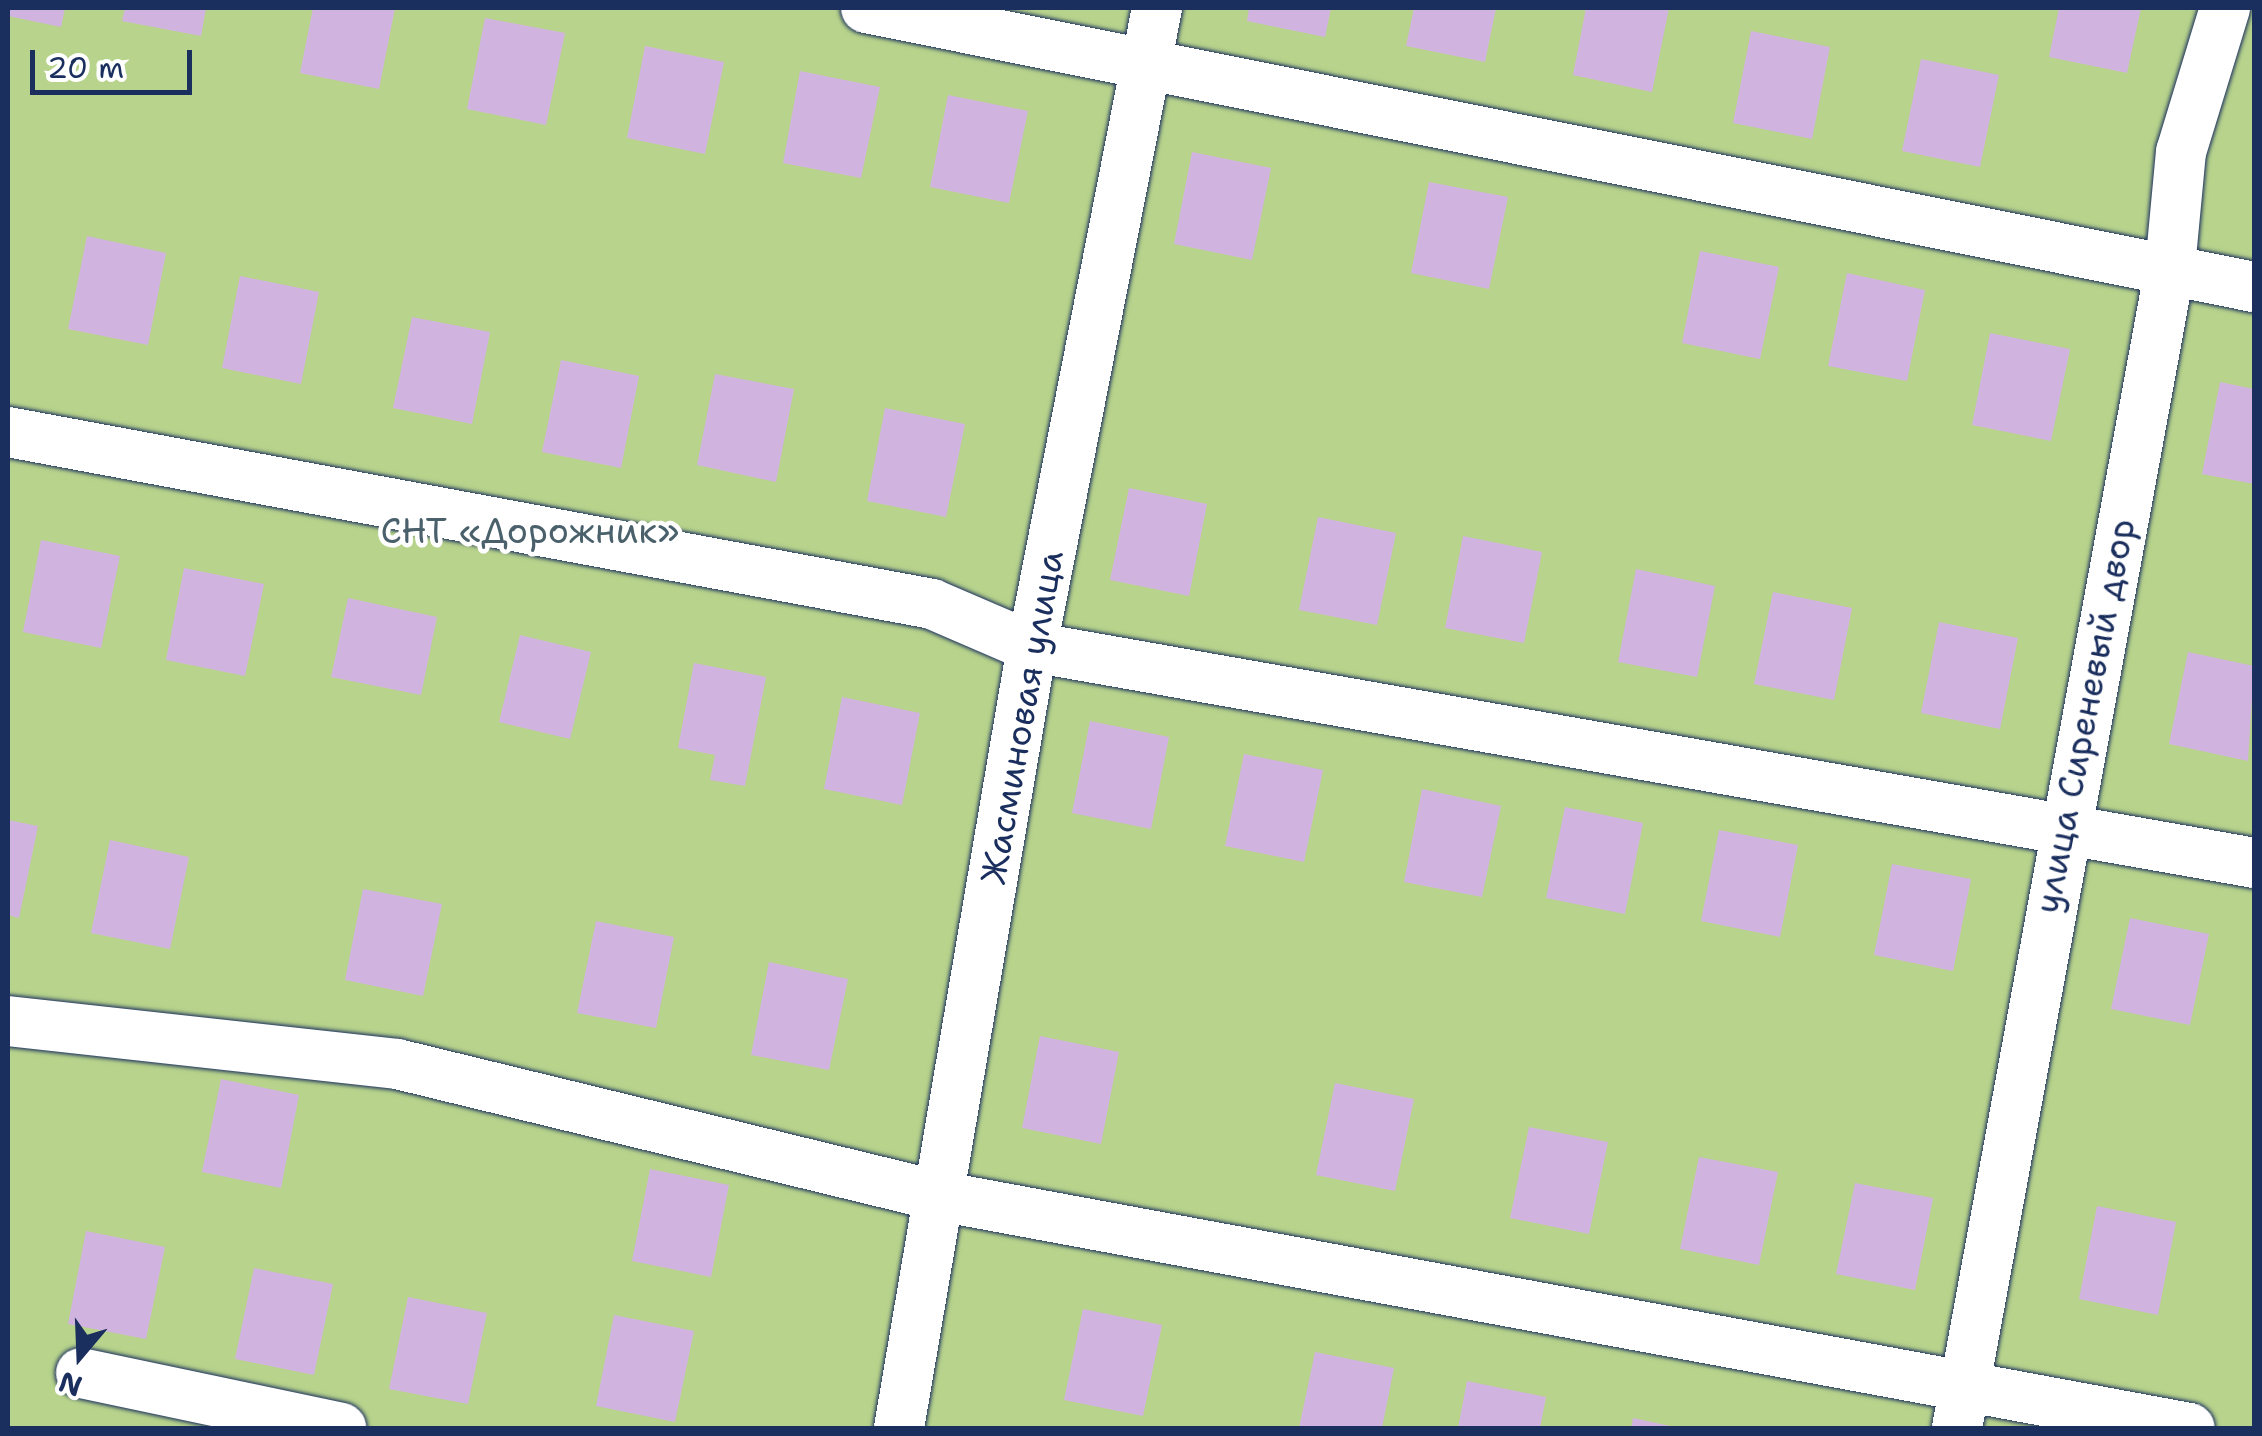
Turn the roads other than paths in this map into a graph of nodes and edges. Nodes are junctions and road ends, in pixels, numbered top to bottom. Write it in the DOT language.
graph roads {
  1 [pos="866,8"];
  2 [pos="1157,8"];
  3 [pos="2225,8"];
  4 [pos="1146,62"];
  5 [pos="2170,268"];
  6 [pos="2254,287"];
  7 [pos="8,432"];
  8 [pos="1032,647"];
  9 [pos="2064,825"];
  10 [pos="2254,863"];
  11 [pos="8,1022"];
  12 [pos="939,1196"];
  13 [pos="81,1373"];
  14 [pos="1961,1406"];
  15 [pos="341,1428"];
  16 [pos="899,1428"];
  17 [pos="2190,1428"];
  1 -- 4 [label="street"];
  2 -- 4 [label="street, Жасминовая улица"];
  3 -- 5 [label="street, улица Сиреневый двор"];
  4 -- 5 [label="street"];
  4 -- 8 [label="street, Жасминовая улица"];
  5 -- 6 [label="street"];
  5 -- 9 [label="street, улица Сиреневый двор"];
  7 -- 8 [label="street"];
  8 -- 9 [label="street"];
  8 -- 12 [label="street, Жасминовая улица"];
  9 -- 10 [label="street"];
  9 -- 14 [label="street, улица Сиреневый двор"];
  11 -- 12 [label="street"];
  12 -- 14 [label="street"];
  12 -- 16 [label="street, Жасминовая улица"];
  13 -- 15 [label="street"];
  14 -- 17 [label="street"];
}
